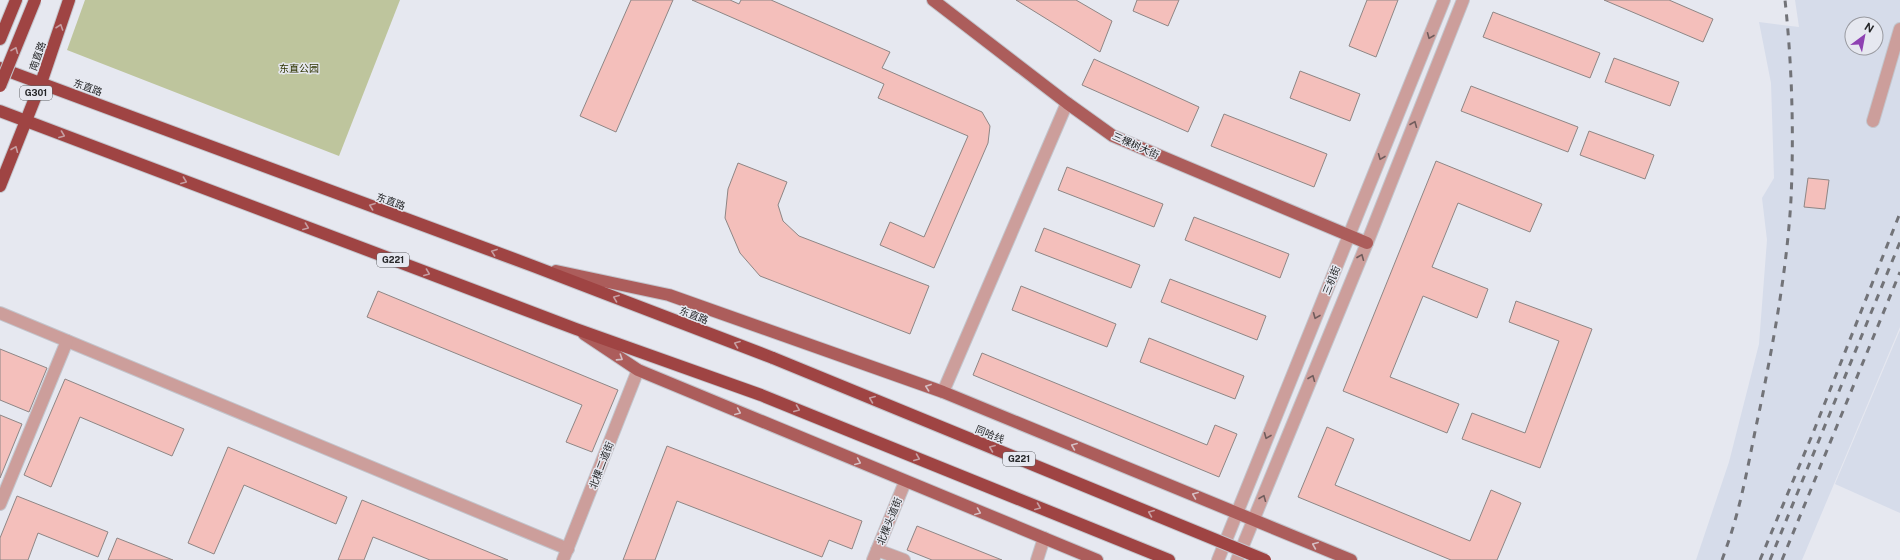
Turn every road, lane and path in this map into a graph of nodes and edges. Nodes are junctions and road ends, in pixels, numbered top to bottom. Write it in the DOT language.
graph roads {
  1 [pos="16,0"];
  2 [pos="35,0"];
  3 [pos="69,0"];
  4 [pos="933,0"];
  5 [pos="1444,0"];
  6 [pos="1463,0"];
  7 [pos="1900,28"];
  8 [pos="0,39"];
  9 [pos="0,68"];
  10 [pos="41,82"];
  11 [pos="0,86"];
  12 [pos="1067,104"];
  13 [pos="0,111"];
  14 [pos="26,121"];
  15 [pos="1873,121"];
  16 [pos="0,186"];
  17 [pos="1349,235"];
  18 [pos="1367,242"];
  19 [pos="533,266"];
  20 [pos="0,313"];
  21 [pos="576,329"];
  22 [pos="68,341"];
  23 [pos="773,358"];
  24 [pos="638,370"];
  25 [pos="943,392"];
  26 [pos="905,482"];
  27 [pos="0,504"];
  28 [pos="1236,512"];
  29 [pos="1254,519"];
  30 [pos="1044,538"];
  31 [pos="566,554"];
  32 [pos="875,555"];
  33 [pos="904,560"];
  34 [pos="1037,560"];
  35 [pos="1096,560"];
  36 [pos="1169,560"];
  37 [pos="1218,560"];
  38 [pos="1237,560"];
  39 [pos="1265,560"];
  40 [pos="1351,560"];
  1 -- 8 [label="highway"];
  11 -- 2 [label="highway, one-way, bridge"];
  10 -- 3 [label="highway, 南直路 / G301, one-way"];
  4 -- 12 [label="main road, 三棵树大街"];
  5 -- 17 [label="street, 三机街, one-way"];
  18 -- 6 [label="street, 三机街, one-way"];
  7 -- 15 [label="street"];
  9 -- 10 [label="highway, 东直路 / G221"];
  10 -- 14 [label="highway, 南直路 / G301"];
  19 -- 10 [label="highway, 东直路 / G221, one-way"];
  12 -- 17 [label="main road, 三棵树大街"];
  12 -- 25 [label="street"];
  13 -- 14 [label="highway, G221"];
  16 -- 14 [label="highway, 南直路 / G301, one-way"];
  14 -- 21 [label="highway, G221, one-way"];
  17 -- 18 [label="main road, 三棵树大街"];
  17 -- 28 [label="street, 三机街, one-way"];
  29 -- 18 [label="street, 三机街, one-way"];
  23 -- 19 [label="highway, 东直路 / G221, one-way"];
  25 -- 19 [label="main road, one-way"];
  20 -- 22 [label="street"];
  21 -- 24 [label="main road, one-way"];
  21 -- 36 [label="highway, G221, one-way"];
  22 -- 27 [label="street"];
  22 -- 31 [label="street"];
  39 -- 23 [label="highway, 同哈线 / G221, one-way, bridge"];
  24 -- 26 [label="main road, one-way"];
  24 -- 31 [label="street, 北棵二道街"];
  28 -- 25 [label="main road, one-way"];
  26 -- 30 [label="main road, one-way"];
  26 -- 32 [label="street, 北棵头道街"];
  28 -- 29 [label="main road"];
  28 -- 37 [label="street, 三机街"];
  29 -- 38 [label="street, 三机街"];
  40 -- 29 [label="main road, one-way"];
  30 -- 34 [label="street"];
  30 -- 35 [label="main road"];
  32 -- 33 [label="street"];
}
